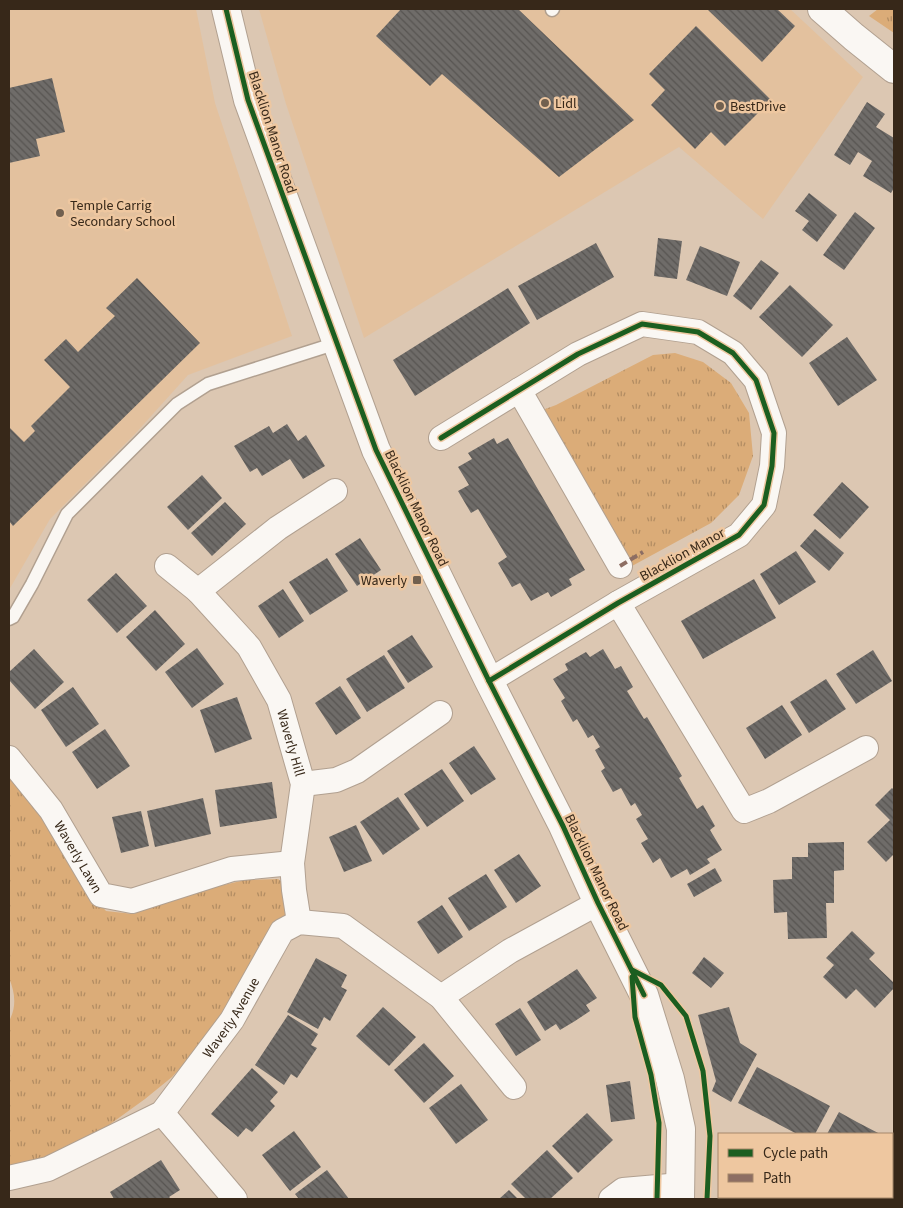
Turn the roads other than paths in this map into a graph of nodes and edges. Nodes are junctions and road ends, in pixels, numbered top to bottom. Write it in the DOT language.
graph roads {
  1 [pos="226,9"];
  2 [pos="822,9"];
  3 [pos="894,69"];
  4 [pos="337,343"];
  5 [pos="519,390"];
  6 [pos="441,438"];
  7 [pos="335,491"];
  8 [pos="167,566"];
  9 [pos="620,566"];
  10 [pos="198,591"];
  11 [pos="618,603"];
  12 [pos="9,620"];
  13 [pos="488,681"];
  14 [pos="440,713"];
  15 [pos="866,748"];
  16 [pos="9,758"];
  17 [pos="303,784"];
  18 [pos="292,863"];
  19 [pos="598,902"];
  20 [pos="299,922"];
  21 [pos="441,997"];
  22 [pos="514,1087"];
  23 [pos="162,1113"];
  24 [pos="9,1178"];
  25 [pos="680,1192"];
  26 [pos="235,1199"];
  27 [pos="611,1199"];
  1 -- 4 [label="street, Blacklion Manor Road"];
  2 -- 3 [label="street"];
  4 -- 12 [label="lane"];
  4 -- 13 [label="street, Blacklion Manor Road"];
  5 -- 6 [label="street, Blacklion Manor"];
  5 -- 9 [label="street"];
  5 -- 11 [label="street, Blacklion Manor"];
  7 -- 10 [label="street"];
  8 -- 10 [label="street, Waverly Hill"];
  10 -- 17 [label="street, Waverly Hill"];
  11 -- 13 [label="street, Blacklion Manor"];
  11 -- 15 [label="street"];
  13 -- 19 [label="street, Blacklion Manor Road"];
  14 -- 17 [label="street"];
  16 -- 18 [label="street, Waverly Lawn"];
  17 -- 18 [label="street, Waverly Hill"];
  18 -- 20 [label="street, Waverly Hill"];
  19 -- 21 [label="street"];
  19 -- 25 [label="street, Blacklion Manor Road"];
  20 -- 21 [label="street"];
  20 -- 23 [label="street, Waverly Avenue"];
  21 -- 22 [label="street"];
  23 -- 24 [label="street, Waverly Avenue"];
  23 -- 26 [label="street"];
  25 -- 27 [label="street"];
}
